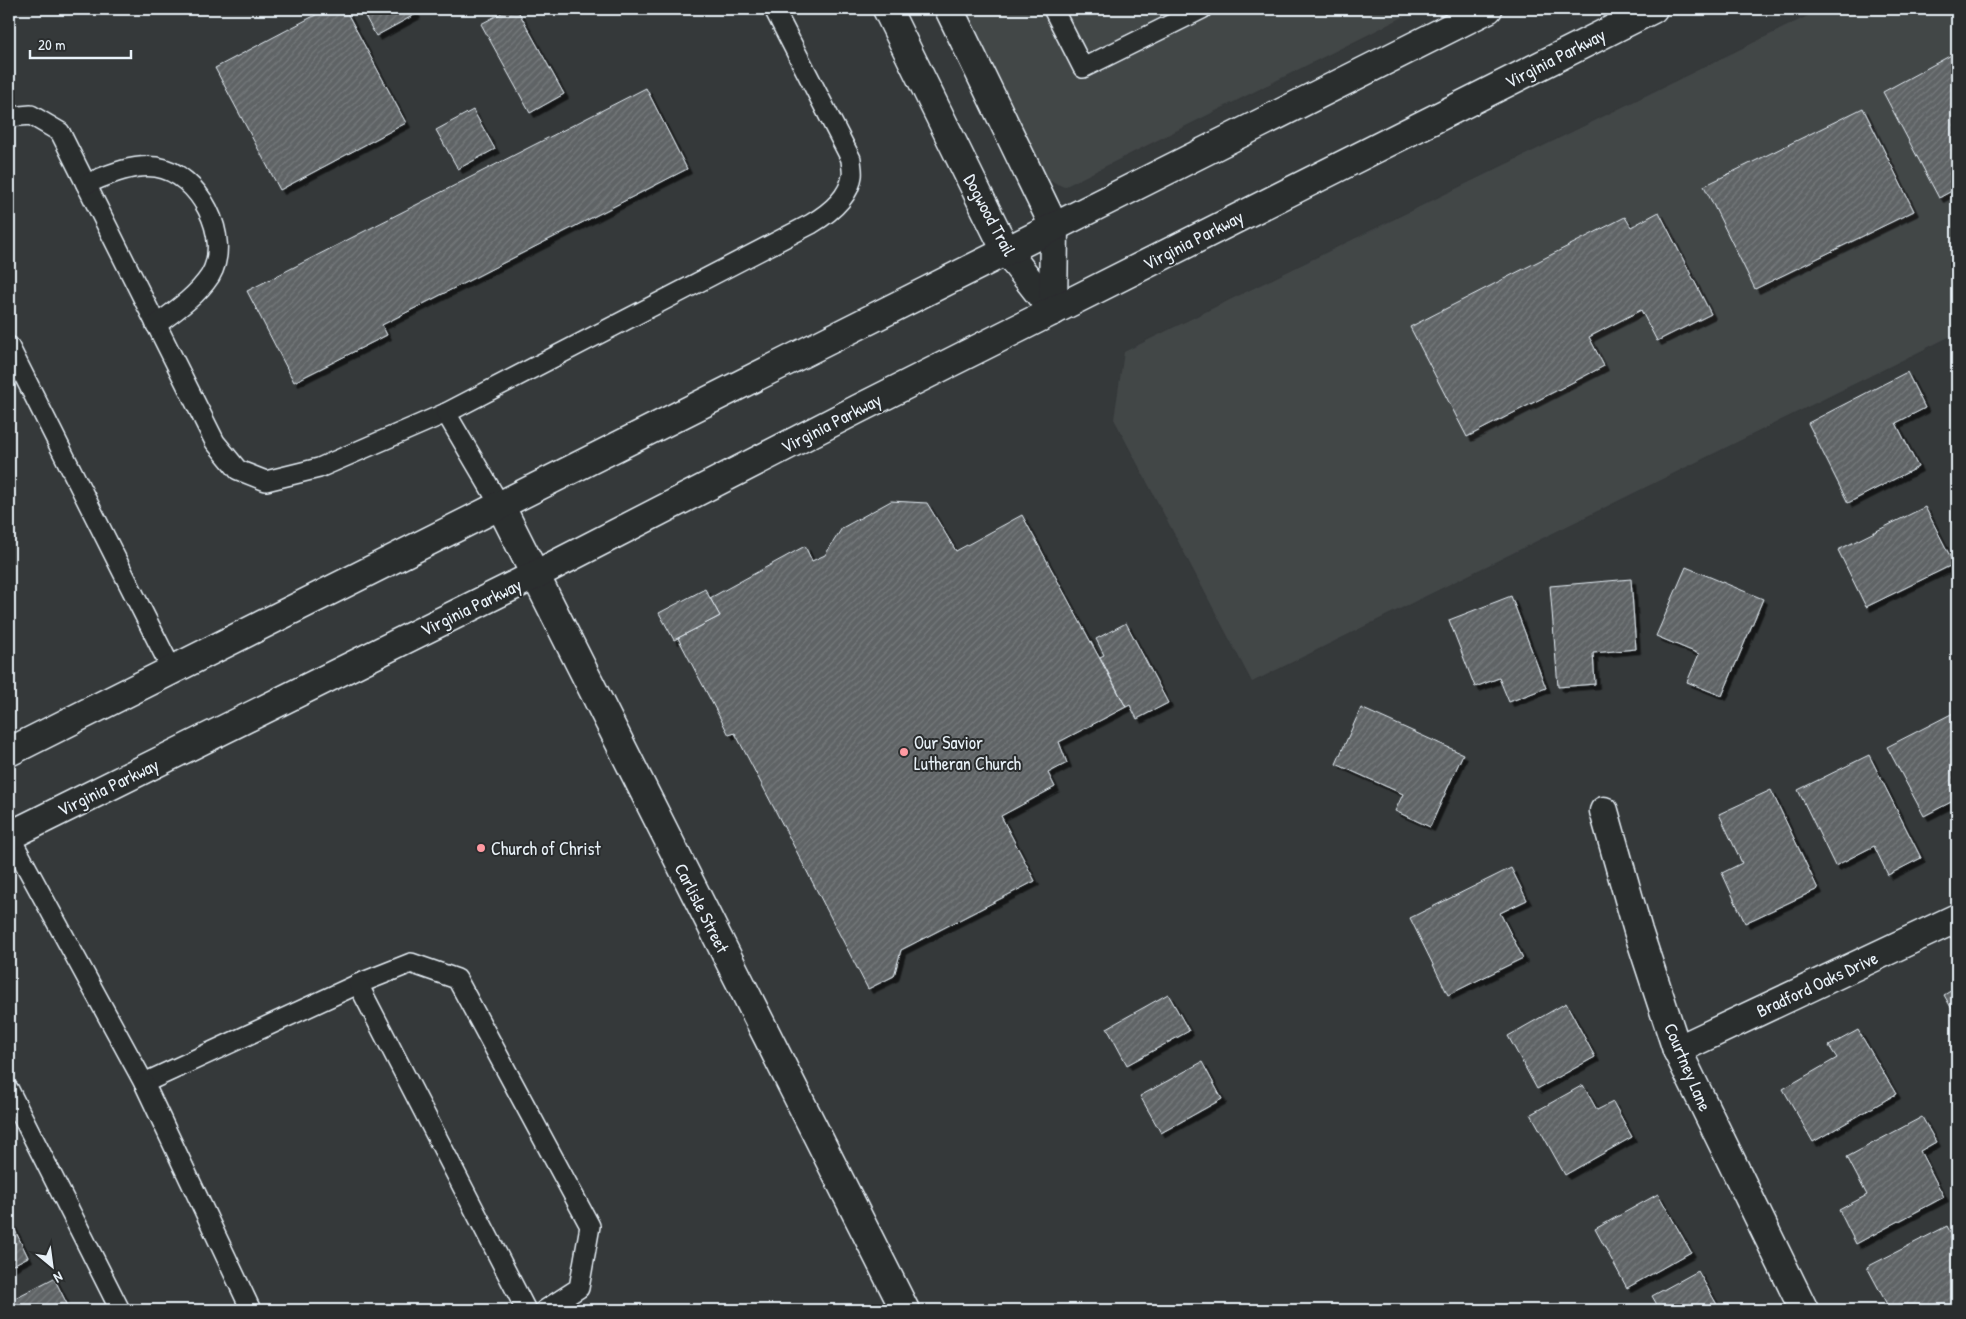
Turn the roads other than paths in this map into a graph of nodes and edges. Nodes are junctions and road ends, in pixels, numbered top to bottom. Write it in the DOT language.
graph roads {
  1 [pos="774,9"];
  2 [pos="887,9"];
  3 [pos="949,9"];
  4 [pos="1053,9"];
  5 [pos="1202,9"];
  6 [pos="1488,9"];
  7 [pos="1653,9"];
  8 [pos="1459,15"];
  9 [pos="9,117"];
  10 [pos="86,184"];
  11 [pos="1054,226"];
  12 [pos="1006,251"];
  13 [pos="1053,311"];
  14 [pos="156,325"];
  15 [pos="9,346"];
  16 [pos="446,413"];
  17 [pos="500,505"];
  18 [pos="535,575"];
  19 [pos="172,670"];
  20 [pos="9,752"];
  21 [pos="1604,811"];
  22 [pos="9,835"];
  23 [pos="1957,918"];
  24 [pos="358,984"];
  25 [pos="1678,1050"];
  26 [pos="144,1083"];
  27 [pos="9,1090"];
  28 [pos="120,1310"];
  29 [pos="251,1310"];
  30 [pos="526,1310"];
  31 [pos="545,1310"];
  32 [pos="905,1310"];
  33 [pos="1804,1310"];
  1 -- 16 [label="lane"];
  2 -- 12 [label="main road, Dogwood Trail"];
  3 -- 11 [label="main road"];
  4 -- 5 [label="lane"];
  6 -- 8 [label="main road"];
  7 -- 13 [label="main road, Virginia Parkway"];
  8 -- 11 [label="main road"];
  9 -- 10 [label="lane"];
  10 -- 14 [label="lane"];
  10 -- 14 [label="lane"];
  11 -- 12 [label="main road"];
  11 -- 13 [label="main road"];
  12 -- 13 [label="main road, Dogwood Trail"];
  12 -- 17 [label="main road"];
  13 -- 18 [label="main road, Virginia Parkway"];
  14 -- 16 [label="lane"];
  15 -- 19 [label="lane"];
  16 -- 17 [label="lane"];
  17 -- 18 [label="main road, Carlisle Street"];
  17 -- 19 [label="main road"];
  18 -- 22 [label="main road, Virginia Parkway"];
  18 -- 32 [label="main road, Carlisle Street"];
  19 -- 20 [label="main road"];
  21 -- 25 [label="main road, Courtney Lane"];
  22 -- 26 [label="lane"];
  23 -- 25 [label="main road, Bradford Oaks Drive"];
  24 -- 26 [label="lane"];
  24 -- 30 [label="lane"];
  24 -- 31 [label="lane"];
  25 -- 33 [label="main road, Courtney Lane"];
  26 -- 29 [label="lane"];
  27 -- 28 [label="lane"];
}
